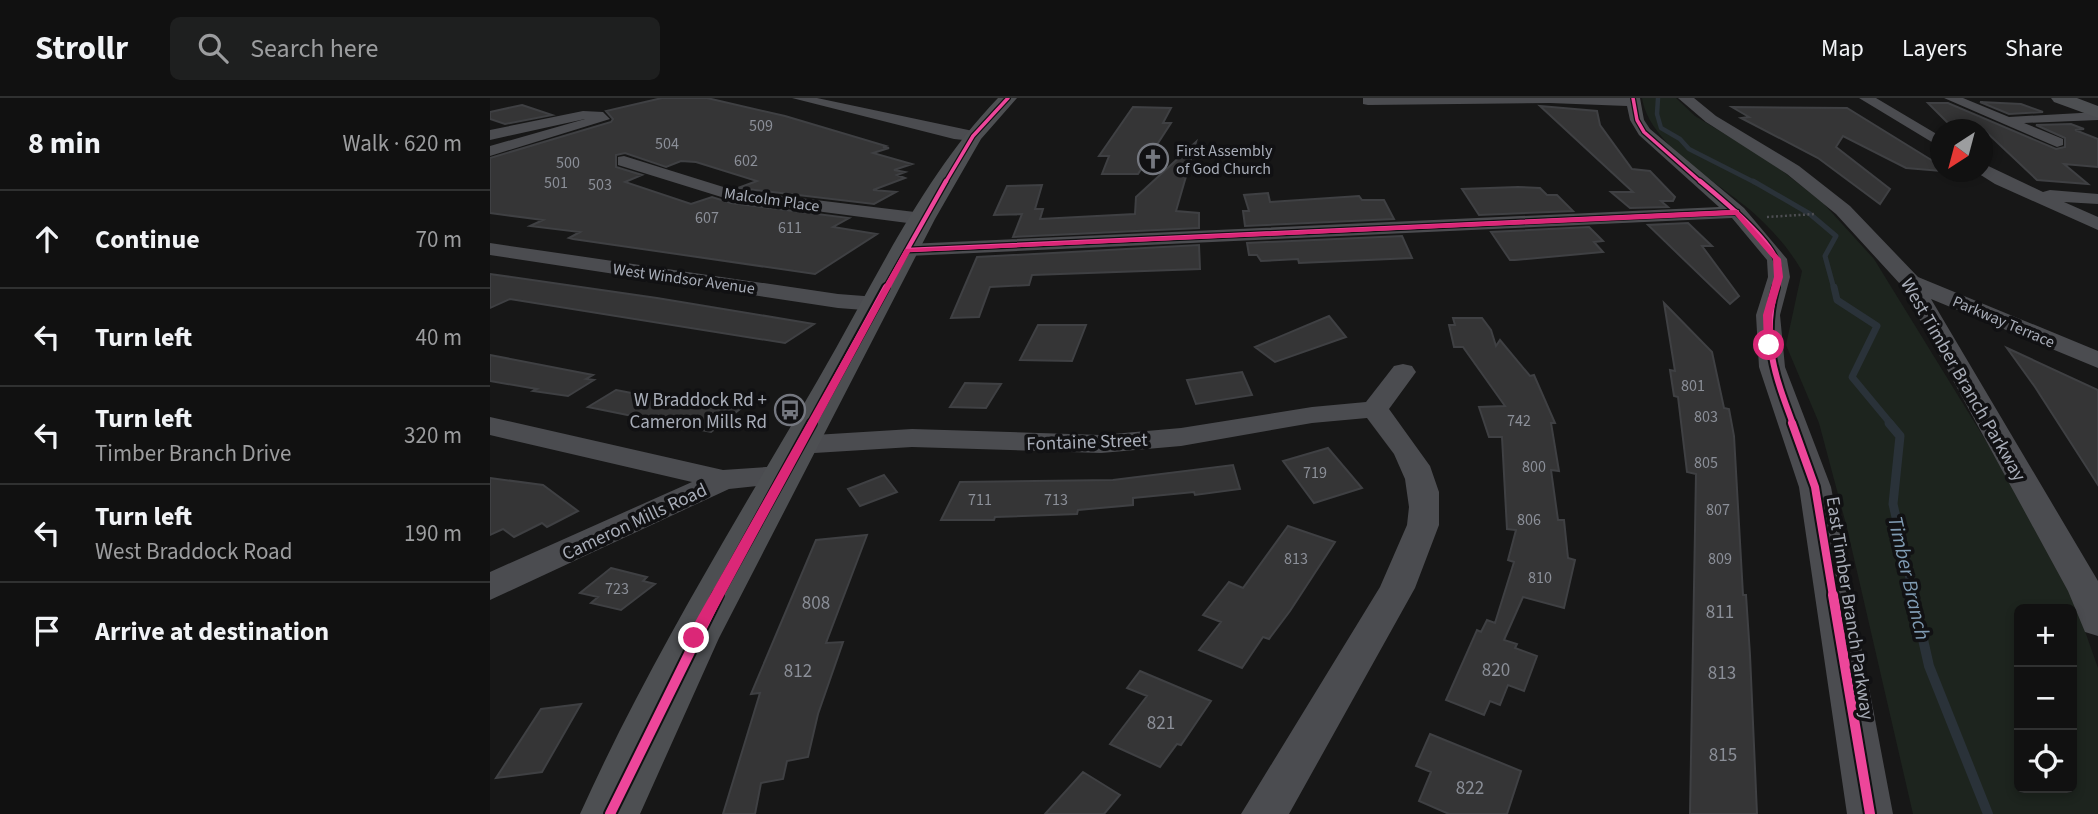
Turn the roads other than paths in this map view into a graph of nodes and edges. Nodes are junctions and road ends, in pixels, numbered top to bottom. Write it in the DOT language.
graph roads {
  1 [pos="799,98"];
  2 [pos="1009,98"];
  3 [pos="1685,98"];
  4 [pos="1866,98"];
  5 [pos="1951,98"];
  6 [pos="2060,98"];
  7 [pos="1633,100"];
  8 [pos="1368,101"];
  9 [pos="2098,114"];
  10 [pos="2004,119"];
  11 [pos="490,135"];
  12 [pos="973,136"];
  13 [pos="1930,136"];
  14 [pos="2057,142"];
  15 [pos="490,150"];
  16 [pos="624,161"];
  17 [pos="1993,174"];
  18 [pos="2032,194"];
  19 [pos="2098,199"];
  20 [pos="1737,212"];
  21 [pos="923,219"];
  22 [pos="2098,225"];
  23 [pos="490,249"];
  24 [pos="908,250"];
  25 [pos="1910,282"];
  26 [pos="877,304"];
  27 [pos="2098,360"];
  28 [pos="1403,372"];
  29 [pos="1374,409"];
  30 [pos="490,426"];
  31 [pos="790,460"];
  32 [pos="723,480"];
  33 [pos="490,587"];
  34 [pos="2094,599"];
  35 [pos="610,814"];
  36 [pos="1264,814"];
  37 [pos="1870,814"];
  1 -- 12 [label="street"];
  2 -- 12 [label="main road"];
  3 -- 25 [label="street, West Timber Branch Parkway"];
  4 -- 13 [label="street"];
  5 -- 10 [label="street"];
  6 -- 9 [label="main road"];
  7 -- 8 [label="street"];
  7 -- 20 [label="street, East Timber Branch Parkway"];
  9 -- 10 [label="street"];
  10 -- 14 [label="street"];
  11 -- 15 [label="street"];
  12 -- 21 [label="main road"];
  16 -- 21 [label="street, Malcolm Place"];
  17 -- 18 [label="street"];
  18 -- 19 [label="street"];
  18 -- 22 [label="street"];
  20 -- 24 [label="street"];
  20 -- 37 [label="street, East Timber Branch Parkway"];
  21 -- 24 [label="main road"];
  23 -- 26 [label="street, West Windsor Avenue"];
  24 -- 26 [label="main road"];
  25 -- 27 [label="street, Parkway Terrace"];
  25 -- 34 [label="street, West Timber Branch Parkway"];
  26 -- 31 [label="main road"];
  28 -- 29 [label="street"];
  29 -- 31 [label="street, Fontaine Street"];
  29 -- 36 [label="street"];
  30 -- 32 [label="street"];
  31 -- 32 [label="street, Cameron Mills Road"];
  31 -- 35 [label="main road"];
  32 -- 33 [label="street, Cameron Mills Road"];
}
